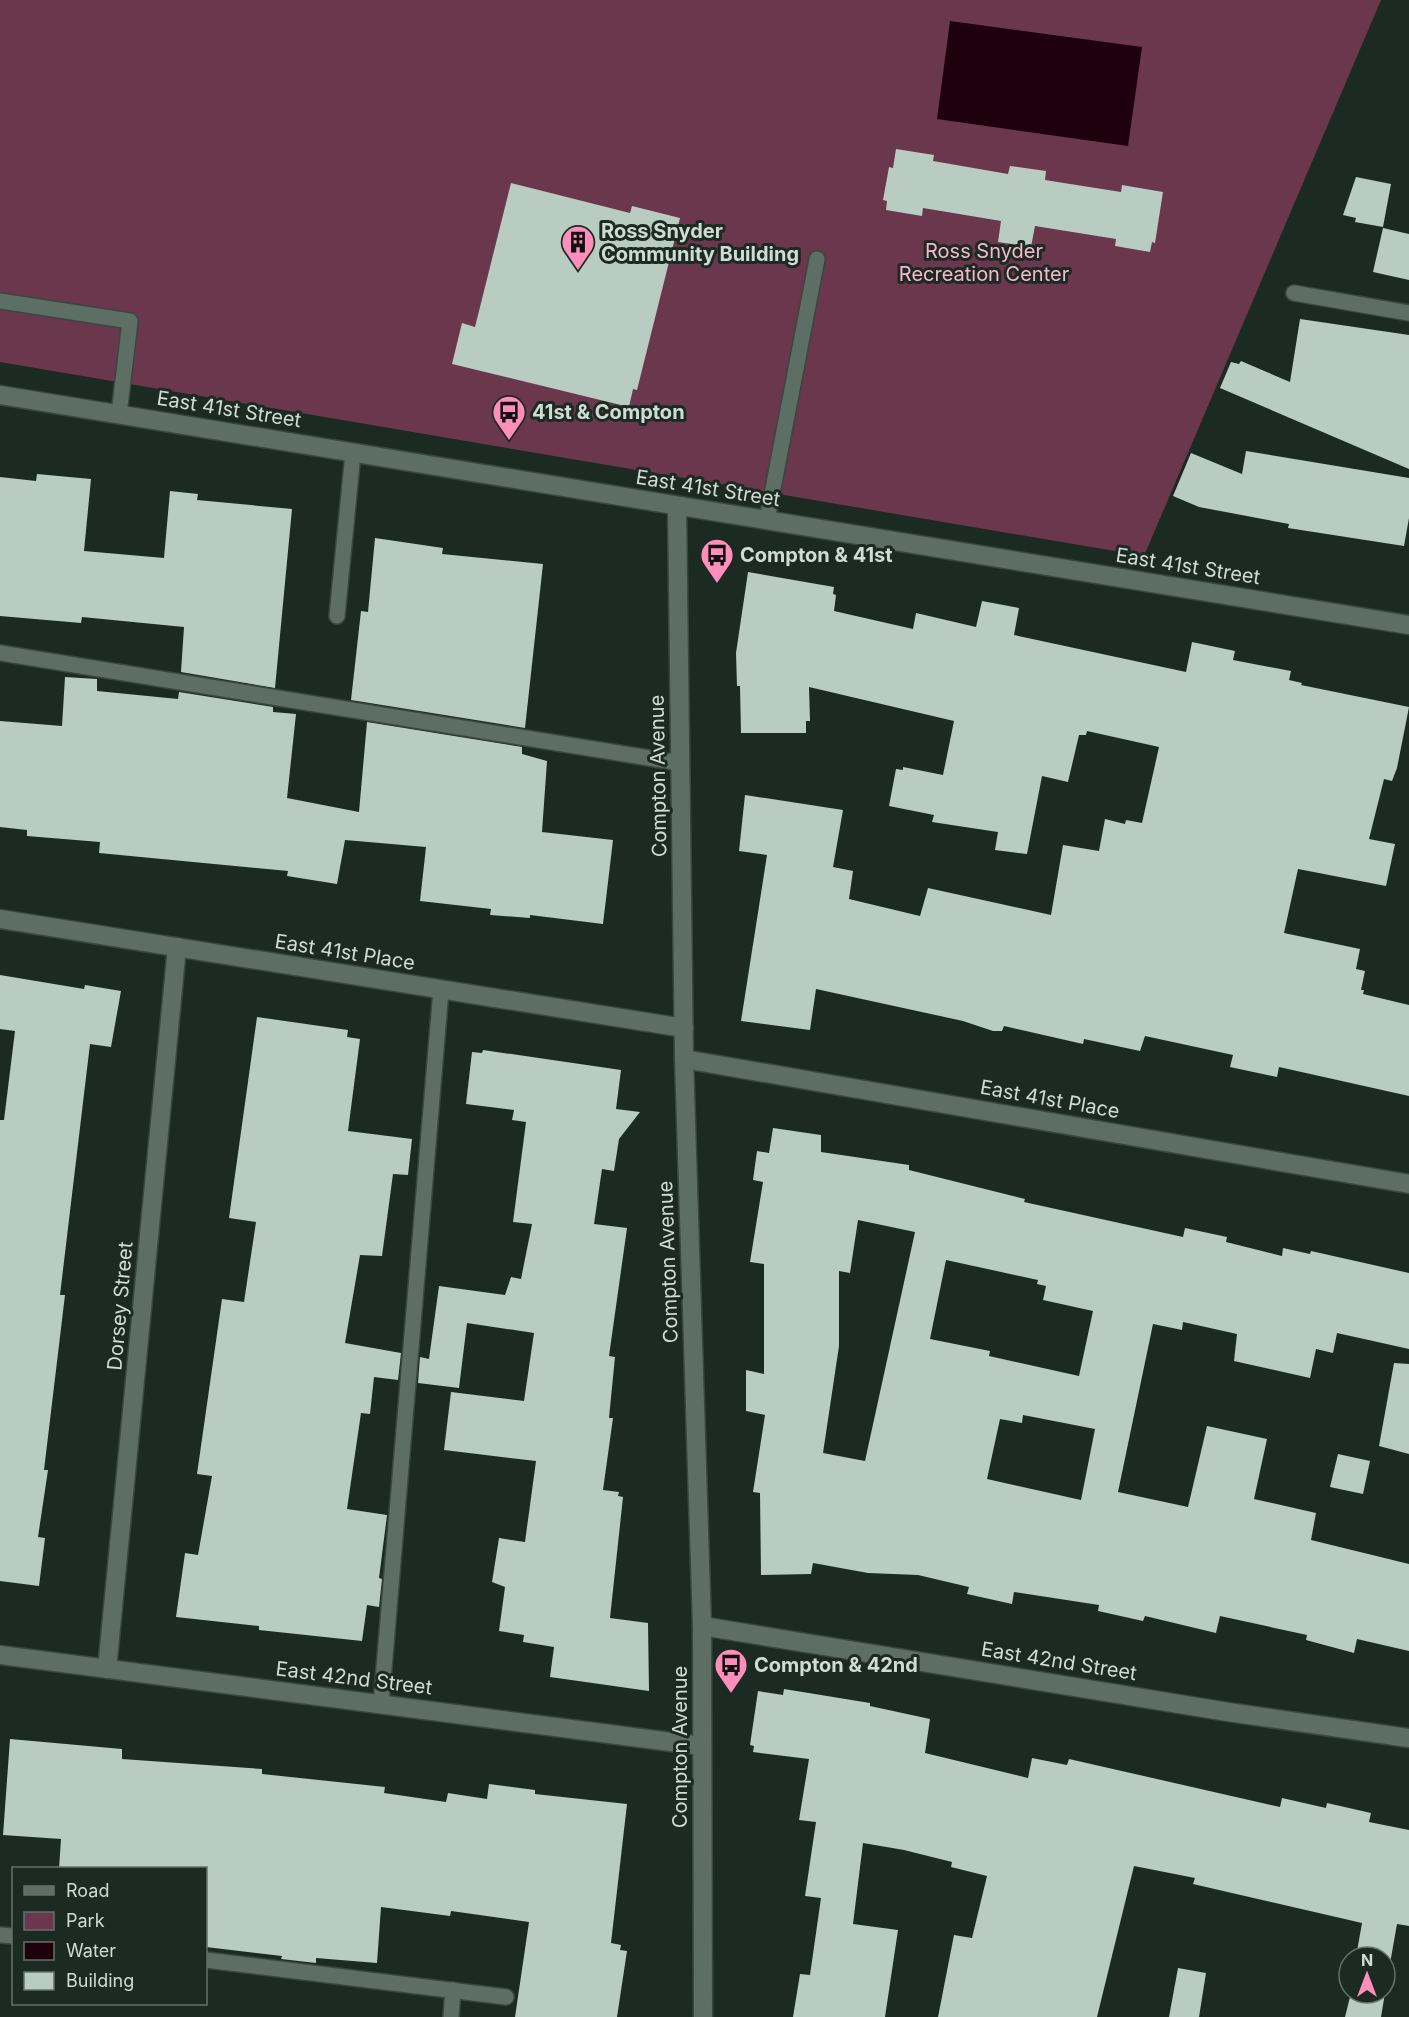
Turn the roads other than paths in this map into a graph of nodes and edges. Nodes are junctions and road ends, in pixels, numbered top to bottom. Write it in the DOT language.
graph roads {
  1 [pos="817,259"];
  2 [pos="1294,293"];
  3 [pos="0,301"];
  4 [pos="1409,313"];
  5 [pos="0,395"];
  6 [pos="119,414"];
  7 [pos="353,453"];
  8 [pos="677,506"];
  9 [pos="767,520"];
  10 [pos="337,616"];
  11 [pos="1409,625"];
  12 [pos="0,652"];
  13 [pos="680,763"];
  14 [pos="0,920"];
  15 [pos="177,948"];
  16 [pos="441,990"];
  17 [pos="684,1028"];
  18 [pos="684,1059"];
  19 [pos="1409,1184"];
  20 [pos="702,1626"];
  21 [pos="0,1655"];
  22 [pos="107,1670"];
  23 [pos="381,1704"];
  24 [pos="1409,1738"];
  25 [pos="702,1746"];
  26 [pos="207,1960"];
  27 [pos="453,1990"];
  28 [pos="506,1997"];
  29 [pos="451,2017"];
  30 [pos="703,2017"];
  1 -- 9 [label="lane"];
  2 -- 4 [label="lane"];
  3 -- 6 [label="lane"];
  5 -- 6 [label="street, East 41st Street"];
  6 -- 7 [label="street, East 41st Street"];
  7 -- 8 [label="street, East 41st Street"];
  7 -- 10 [label="lane"];
  8 -- 9 [label="street, East 41st Street"];
  8 -- 13 [label="street, Compton Avenue"];
  9 -- 11 [label="street, East 41st Street"];
  12 -- 13 [label="lane"];
  13 -- 17 [label="street, Compton Avenue"];
  14 -- 15 [label="street, East 41st Place"];
  15 -- 16 [label="street, East 41st Place"];
  15 -- 22 [label="street, Dorsey Street"];
  16 -- 17 [label="street, East 41st Place"];
  16 -- 23 [label="lane"];
  17 -- 18 [label="street, Compton Avenue"];
  18 -- 19 [label="street, East 41st Place"];
  18 -- 20 [label="street, Compton Avenue"];
  20 -- 24 [label="street, East 42nd Street"];
  20 -- 25 [label="street, Compton Avenue"];
  21 -- 22 [label="street, East 42nd Street"];
  22 -- 23 [label="street, East 42nd Street"];
  23 -- 25 [label="street, East 42nd Street"];
  25 -- 30 [label="street, Compton Avenue"];
  26 -- 27 [label="lane"];
  27 -- 28 [label="lane"];
  27 -- 29 [label="lane"];
}
